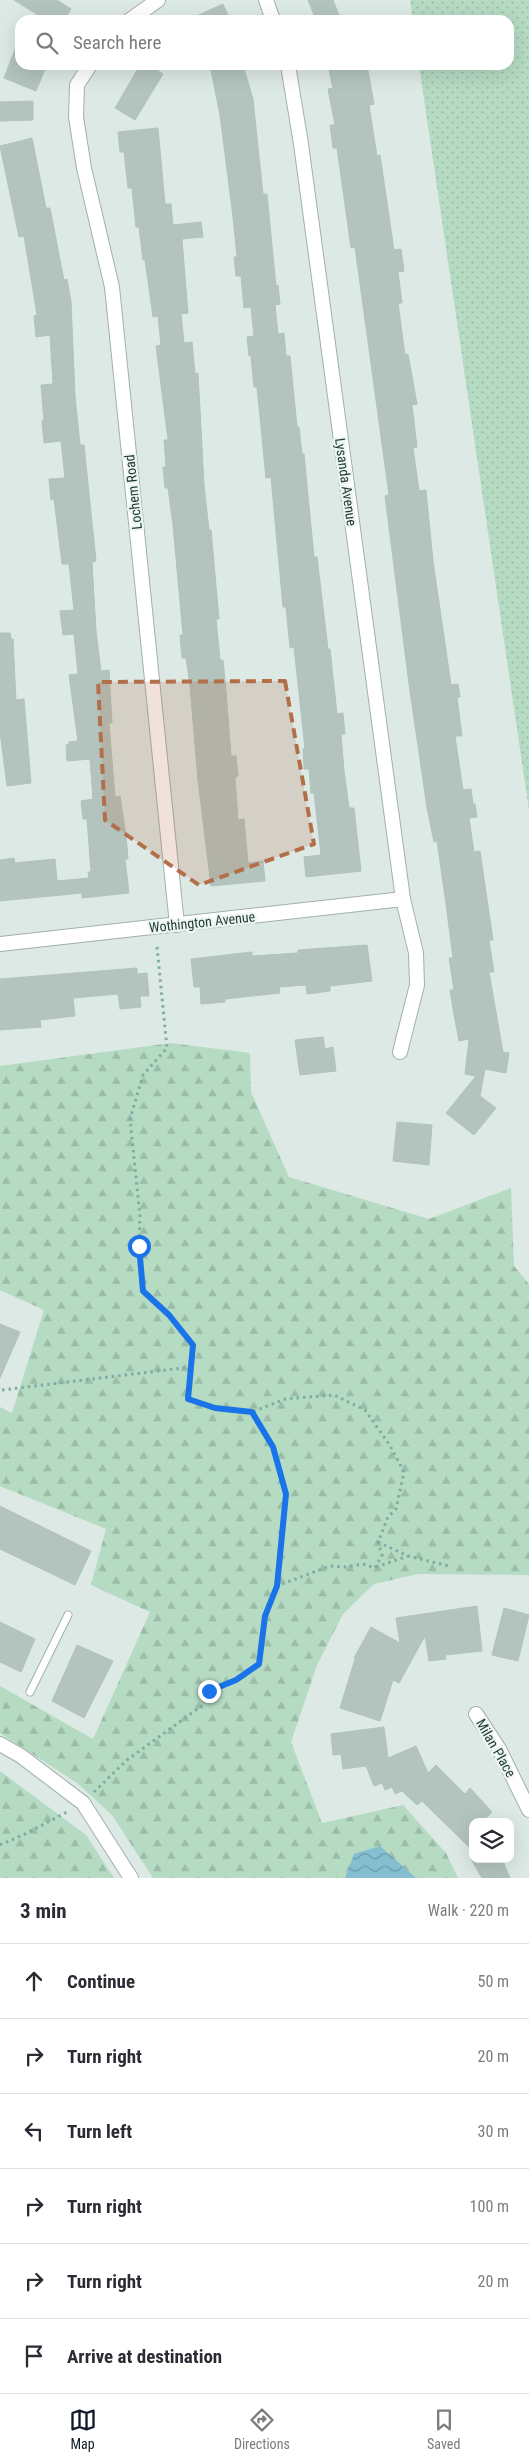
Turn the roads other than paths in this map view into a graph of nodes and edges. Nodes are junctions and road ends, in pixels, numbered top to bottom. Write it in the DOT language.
graph roads {
  1 [pos="158,0"];
  2 [pos="266,0"];
  3 [pos="137,15"];
  4 [pos="271,15"];
  5 [pos="87,70"];
  6 [pos="289,70"];
  7 [pos="403,899"];
  8 [pos="177,925"];
  9 [pos="0,944"];
  10 [pos="400,1052"];
  11 [pos="68,1615"];
  12 [pos="30,1692"];
  13 [pos="476,1714"];
  14 [pos="0,1744"];
  15 [pos="529,1810"];
  16 [pos="131,1878"];
  1 -- 3 [label="street"];
  2 -- 4 [label="street"];
  5 -- 8 [label="street, Lochem Road"];
  6 -- 7 [label="street, Lysanda Avenue"];
  7 -- 8 [label="street, Wothington Avenue"];
  7 -- 10 [label="street, Lysanda Avenue"];
  8 -- 9 [label="street, Wothington Avenue"];
  11 -- 12 [label="lane"];
  13 -- 15 [label="street, Milan Place"];
  14 -- 16 [label="street"];
}
